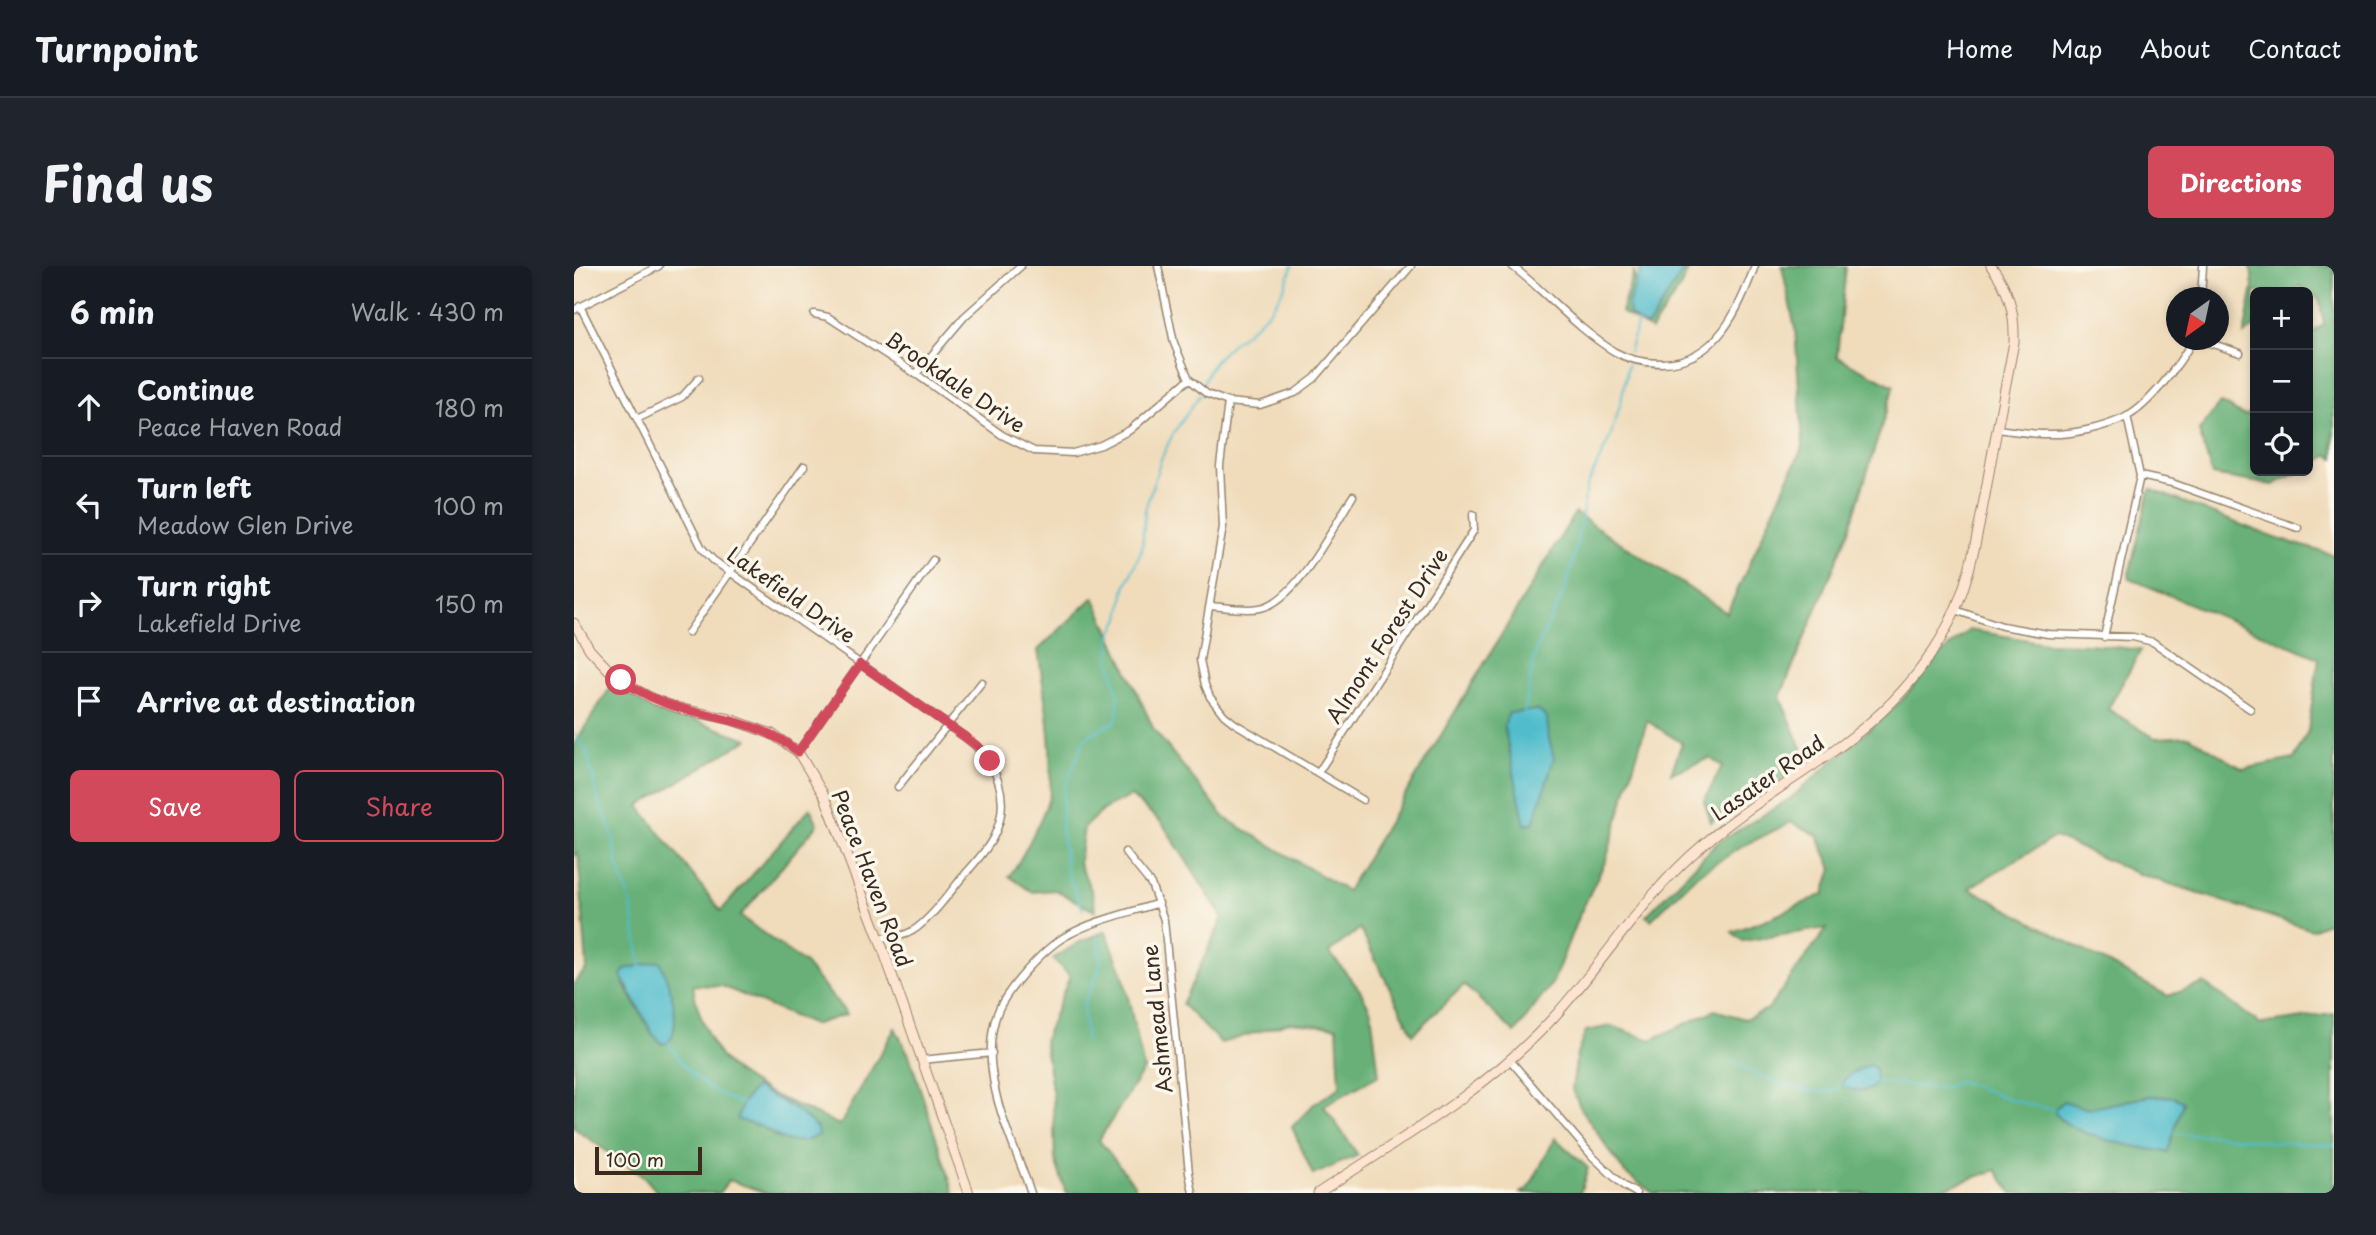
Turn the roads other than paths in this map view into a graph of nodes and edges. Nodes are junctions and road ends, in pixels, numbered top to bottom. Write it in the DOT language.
graph roads {
  1 [pos="659,266"];
  2 [pos="1021,266"];
  3 [pos="1158,266"];
  4 [pos="1410,266"];
  5 [pos="1512,266"];
  6 [pos="1755,266"];
  7 [pos="1991,266"];
  8 [pos="2203,266"];
  9 [pos="2202,287"];
  10 [pos="577,308"];
  11 [pos="814,314"];
  12 [pos="2229,349"];
  13 [pos="2187,350"];
  14 [pos="2240,353"];
  15 [pos="916,374"];
  16 [pos="699,377"];
  17 [pos="1189,379"];
  18 [pos="1228,402"];
  19 [pos="2127,416"];
  20 [pos="638,419"];
  21 [pos="1997,429"];
  22 [pos="804,466"];
  23 [pos="2140,476"];
  24 [pos="1353,496"];
  25 [pos="1473,514"];
  26 [pos="2298,528"];
  27 [pos="933,560"];
  28 [pos="730,572"];
  29 [pos="1210,606"];
  30 [pos="1955,610"];
  31 [pos="574,623"];
  32 [pos="688,633"];
  33 [pos="2104,636"];
  34 [pos="860,664"];
  35 [pos="982,682"];
  36 [pos="2250,709"];
  37 [pos="947,724"];
  38 [pos="798,752"];
  39 [pos="1318,773"];
  40 [pos="898,787"];
  41 [pos="1363,800"];
  42 [pos="1125,852"];
  43 [pos="1159,903"];
  44 [pos="879,938"];
  45 [pos="992,1053"];
  46 [pos="921,1060"];
  47 [pos="1510,1060"];
  48 [pos="969,1193"];
  49 [pos="1031,1193"];
  50 [pos="1193,1193"];
  51 [pos="1318,1193"];
  52 [pos="1636,1193"];
  1 -- 10 [label="street"];
  2 -- 15 [label="street"];
  3 -- 17 [label="street"];
  4 -- 18 [label="street"];
  5 -- 6 [label="street"];
  7 -- 21 [label="street, Lasater Road"];
  8 -- 9 [label="street"];
  10 -- 20 [label="street, Lakefield Drive"];
  11 -- 15 [label="street, Brookdale Drive"];
  12 -- 14 [label="street"];
  13 -- 19 [label="street"];
  15 -- 17 [label="street, Brookdale Drive"];
  16 -- 20 [label="street"];
  17 -- 18 [label="street"];
  18 -- 29 [label="street"];
  19 -- 21 [label="street"];
  19 -- 23 [label="street"];
  20 -- 28 [label="street, Lakefield Drive"];
  21 -- 30 [label="street, Lasater Road"];
  22 -- 28 [label="street"];
  23 -- 26 [label="street"];
  23 -- 33 [label="street"];
  24 -- 29 [label="street"];
  25 -- 39 [label="street, Almont Forest Drive"];
  27 -- 34 [label="street"];
  28 -- 32 [label="street"];
  28 -- 34 [label="street, Lakefield Drive"];
  29 -- 39 [label="street"];
  30 -- 33 [label="street"];
  30 -- 47 [label="street, Lasater Road"];
  31 -- 38 [label="street, Peace Haven Road"];
  33 -- 36 [label="street"];
  34 -- 37 [label="street, Lakefield Drive"];
  34 -- 38 [label="street"];
  35 -- 37 [label="street"];
  37 -- 40 [label="street"];
  37 -- 44 [label="street, Lakefield Drive"];
  38 -- 44 [label="street, Peace Haven Road"];
  39 -- 41 [label="street"];
  42 -- 43 [label="street, Ashmead Lane"];
  43 -- 45 [label="street"];
  43 -- 50 [label="street, Ashmead Lane"];
  44 -- 46 [label="street, Peace Haven Road"];
  45 -- 46 [label="street"];
  45 -- 49 [label="street"];
  46 -- 48 [label="street, Peace Haven Road"];
  47 -- 51 [label="street, Lasater Road"];
  47 -- 52 [label="street"];
}
